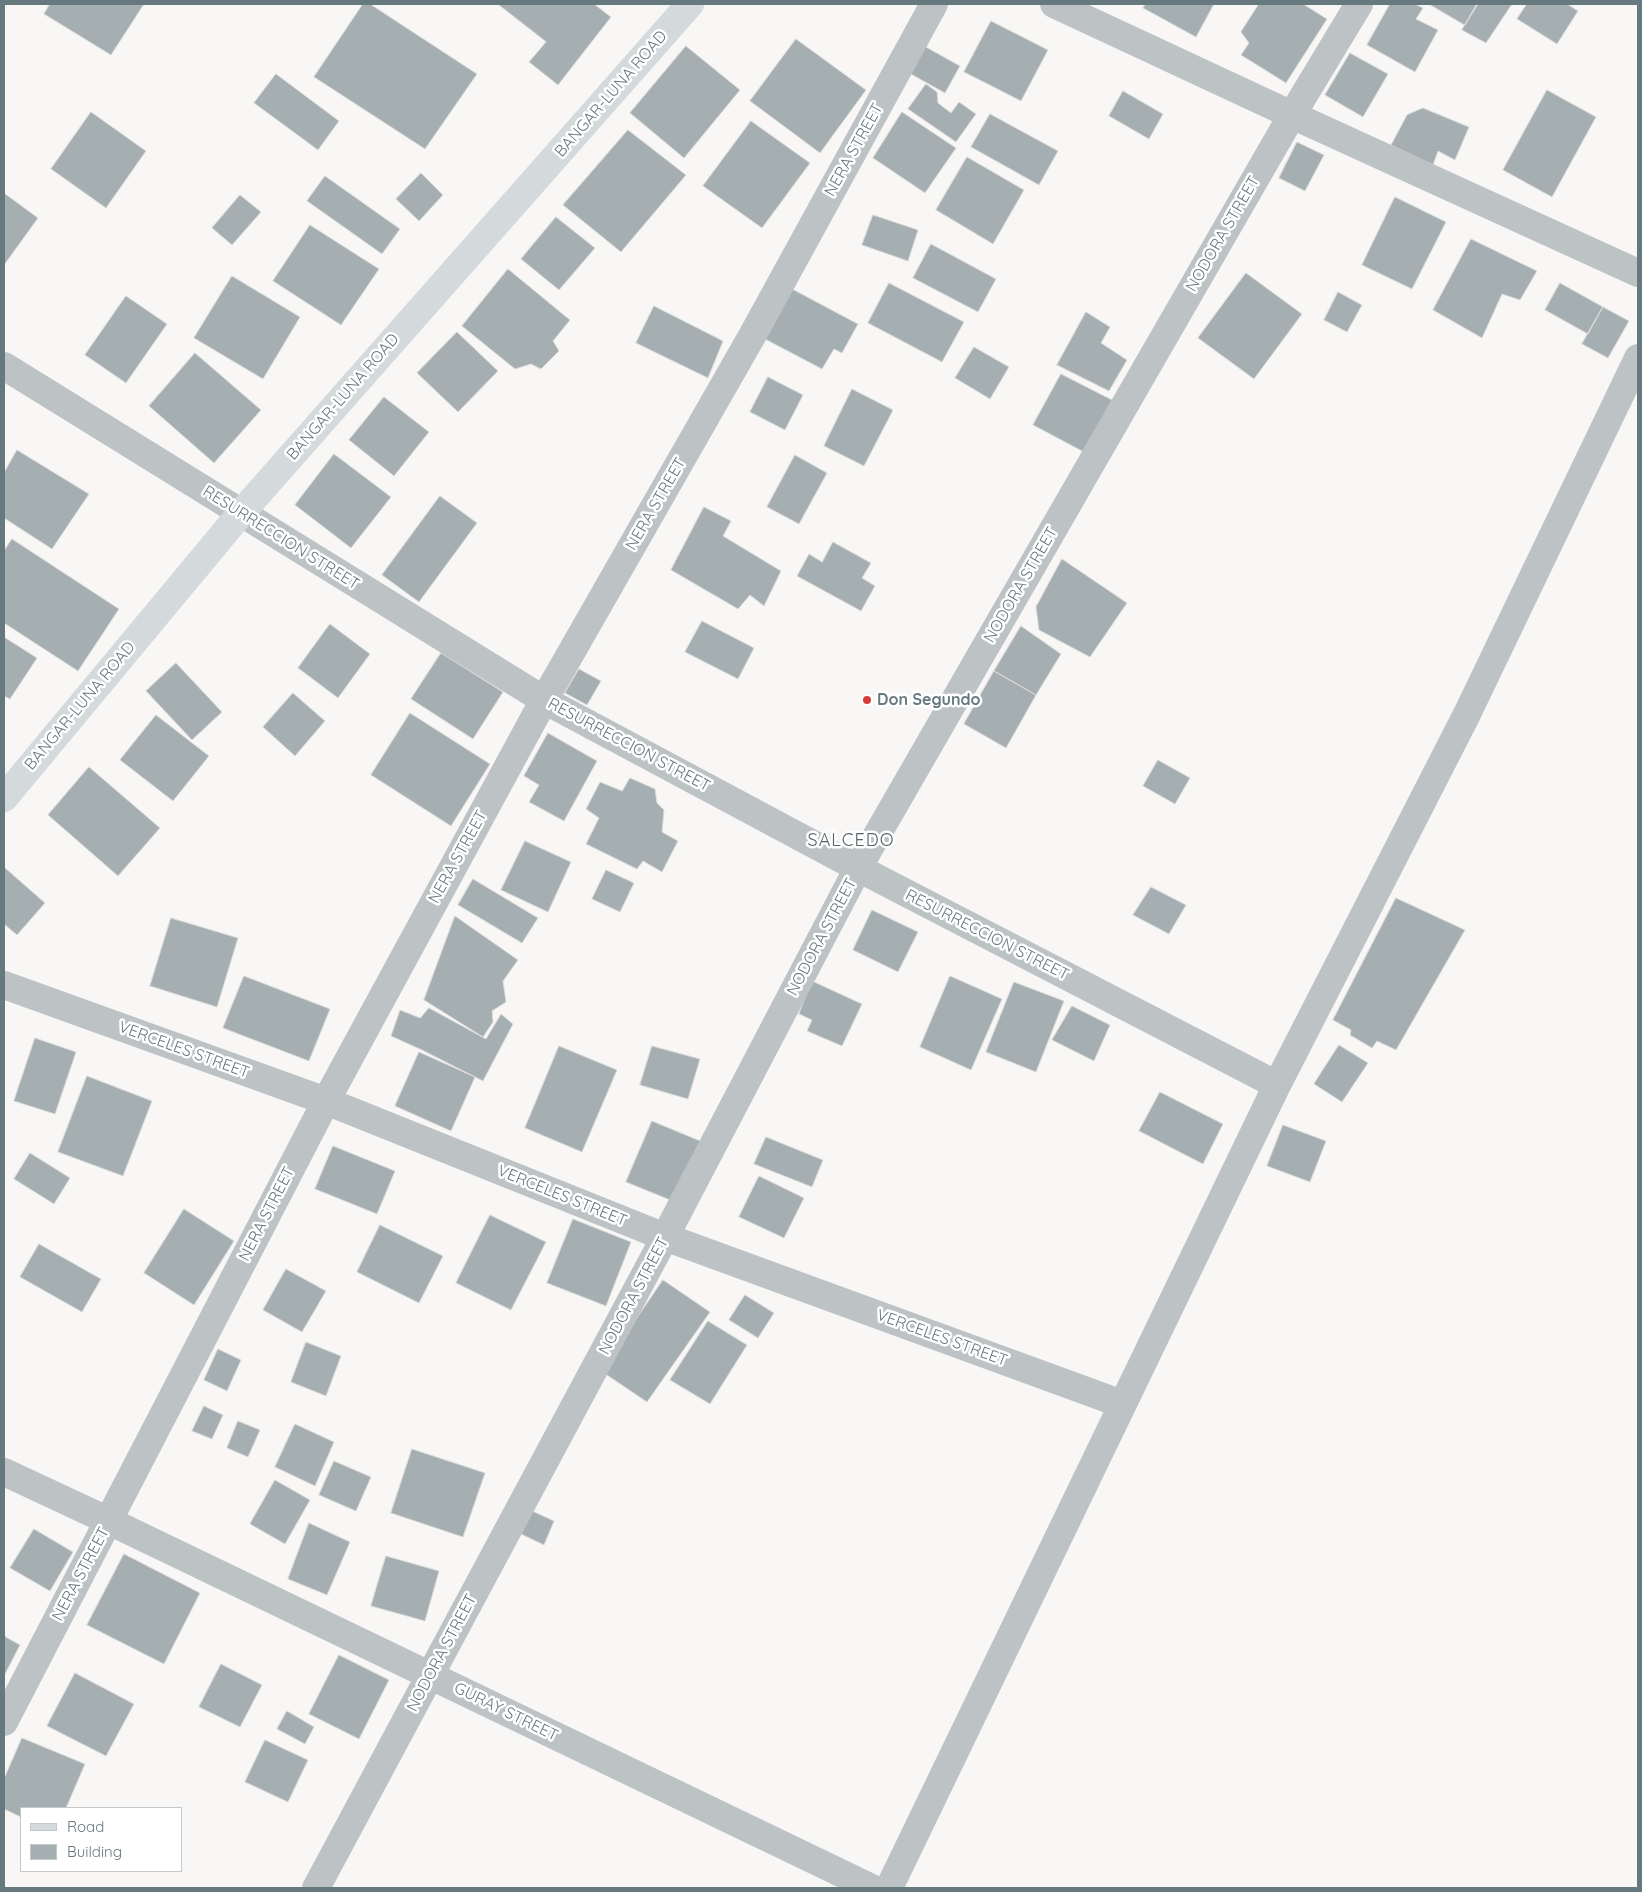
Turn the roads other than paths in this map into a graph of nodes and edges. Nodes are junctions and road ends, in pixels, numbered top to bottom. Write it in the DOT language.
graph roads {
  1 [pos="690,4"];
  2 [pos="934,4"];
  3 [pos="1054,4"];
  4 [pos="1359,4"];
  5 [pos="1292,115"];
  6 [pos="1638,272"];
  7 [pos="1638,358"];
  8 [pos="4,366"];
  9 [pos="241,513"];
  10 [pos="544,700"];
  11 [pos="4,798"];
  12 [pos="858,868"];
  13 [pos="4,985"];
  14 [pos="1277,1085"];
  15 [pos="326,1101"];
  16 [pos="665,1237"];
  17 [pos="1122,1404"];
  18 [pos="4,1472"];
  19 [pos="109,1521"];
  20 [pos="430,1676"];
  21 [pos="4,1722"];
  22 [pos="316,1888"];
  23 [pos="872,1888"];
  24 [pos="889,1888"];
  1 -- 9 [label="main road, BANGAR-LUNA ROAD"];
  2 -- 10 [label="street, NERA STREET"];
  3 -- 5 [label="street"];
  4 -- 5 [label="street, NODORA STREET"];
  5 -- 6 [label="street"];
  5 -- 12 [label="street, NODORA STREET"];
  7 -- 14 [label="street"];
  8 -- 9 [label="street, RESURRECCION STREET"];
  9 -- 10 [label="street, RESURRECCION STREET"];
  9 -- 11 [label="main road, BANGAR-LUNA ROAD"];
  10 -- 12 [label="street, RESURRECCION STREET"];
  10 -- 15 [label="street, NERA STREET"];
  12 -- 14 [label="street, RESURRECCION STREET"];
  12 -- 16 [label="street, NODORA STREET"];
  13 -- 15 [label="street, VERCELES STREET"];
  14 -- 17 [label="street"];
  15 -- 16 [label="street, VERCELES STREET"];
  15 -- 19 [label="street, NERA STREET"];
  16 -- 17 [label="street, VERCELES STREET"];
  16 -- 20 [label="street, NODORA STREET"];
  17 -- 24 [label="street"];
  18 -- 19 [label="street, GURAY STREET"];
  19 -- 20 [label="street, GURAY STREET"];
  19 -- 21 [label="street, NERA STREET"];
  20 -- 22 [label="street, NODORA STREET"];
  20 -- 23 [label="street, GURAY STREET"];
}
